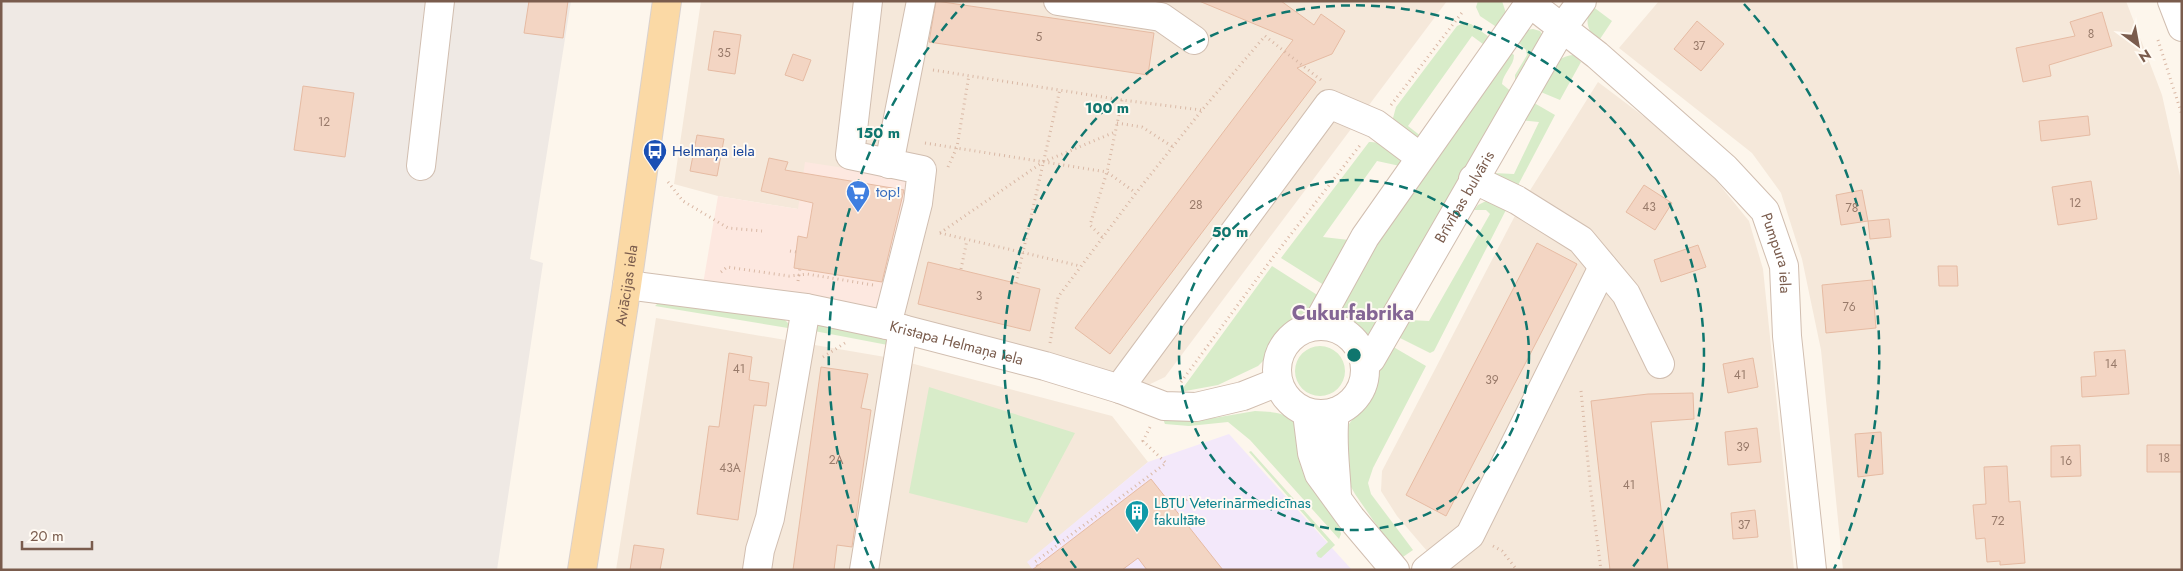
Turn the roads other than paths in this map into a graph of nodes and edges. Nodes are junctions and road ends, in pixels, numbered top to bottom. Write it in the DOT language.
graph roads {
  1 [pos="440,1"];
  2 [pos="666,1"];
  3 [pos="868,1"];
  4 [pos="920,1"];
  5 [pos="1058,1"];
  6 [pos="1582,1"];
  7 [pos="2172,1"];
  8 [pos="1529,2"];
  9 [pos="1562,28"];
  10 [pos="2169,29"];
  11 [pos="1194,40"];
  12 [pos="892,151"];
  13 [pos="1420,157"];
  14 [pos="421,166"];
  15 [pos="1473,179"];
  16 [pos="1603,267"];
  17 [pos="627,285"];
  18 [pos="800,307"];
  19 [pos="894,319"];
  20 [pos="1316,326"];
  21 [pos="1365,364"];
  22 [pos="1660,364"];
  23 [pos="1278,382"];
  24 [pos="1120,389"];
  25 [pos="1307,412"];
  26 [pos="1335,412"];
  27 [pos="1337,497"];
  28 [pos="582,570"];
  29 [pos="757,570"];
  30 [pos="864,570"];
  31 [pos="1395,570"];
  32 [pos="1426,570"];
  33 [pos="1812,570"];
  1 -- 14 [label="street"];
  2 -- 17 [label="main road, Aviācijas iela"];
  3 -- 12 [label="street"];
  4 -- 12 [label="street"];
  5 -- 11 [label="street"];
  6 -- 9 [label="street, Brīvības bulvāris"];
  7 -- 10 [label="street"];
  8 -- 9 [label="street"];
  8 -- 13 [label="street"];
  9 -- 15 [label="street, Brīvības bulvāris"];
  9 -- 33 [label="street, Pumpura iela"];
  12 -- 19 [label="street"];
  13 -- 20 [label="street"];
  13 -- 24 [label="street"];
  15 -- 16 [label="street"];
  15 -- 21 [label="street, Brīvības bulvāris"];
  16 -- 22 [label="street"];
  16 -- 32 [label="street"];
  17 -- 18 [label="street, Kristapa Helmaņa iela"];
  17 -- 28 [label="main road, Aviācijas iela"];
  18 -- 19 [label="street, Kristapa Helmaņa iela"];
  18 -- 29 [label="street"];
  19 -- 24 [label="street, Kristapa Helmaņa iela"];
  19 -- 30 [label="street"];
  20 -- 21 [label="street"];
  20 -- 23 [label="street"];
  21 -- 26 [label="street, Brīvības bulvāris"];
  23 -- 24 [label="street, Kristapa Helmaņa iela"];
  23 -- 25 [label="street"];
  25 -- 26 [label="street"];
  25 -- 27 [label="street"];
  26 -- 27 [label="street"];
  27 -- 31 [label="street"];
}
